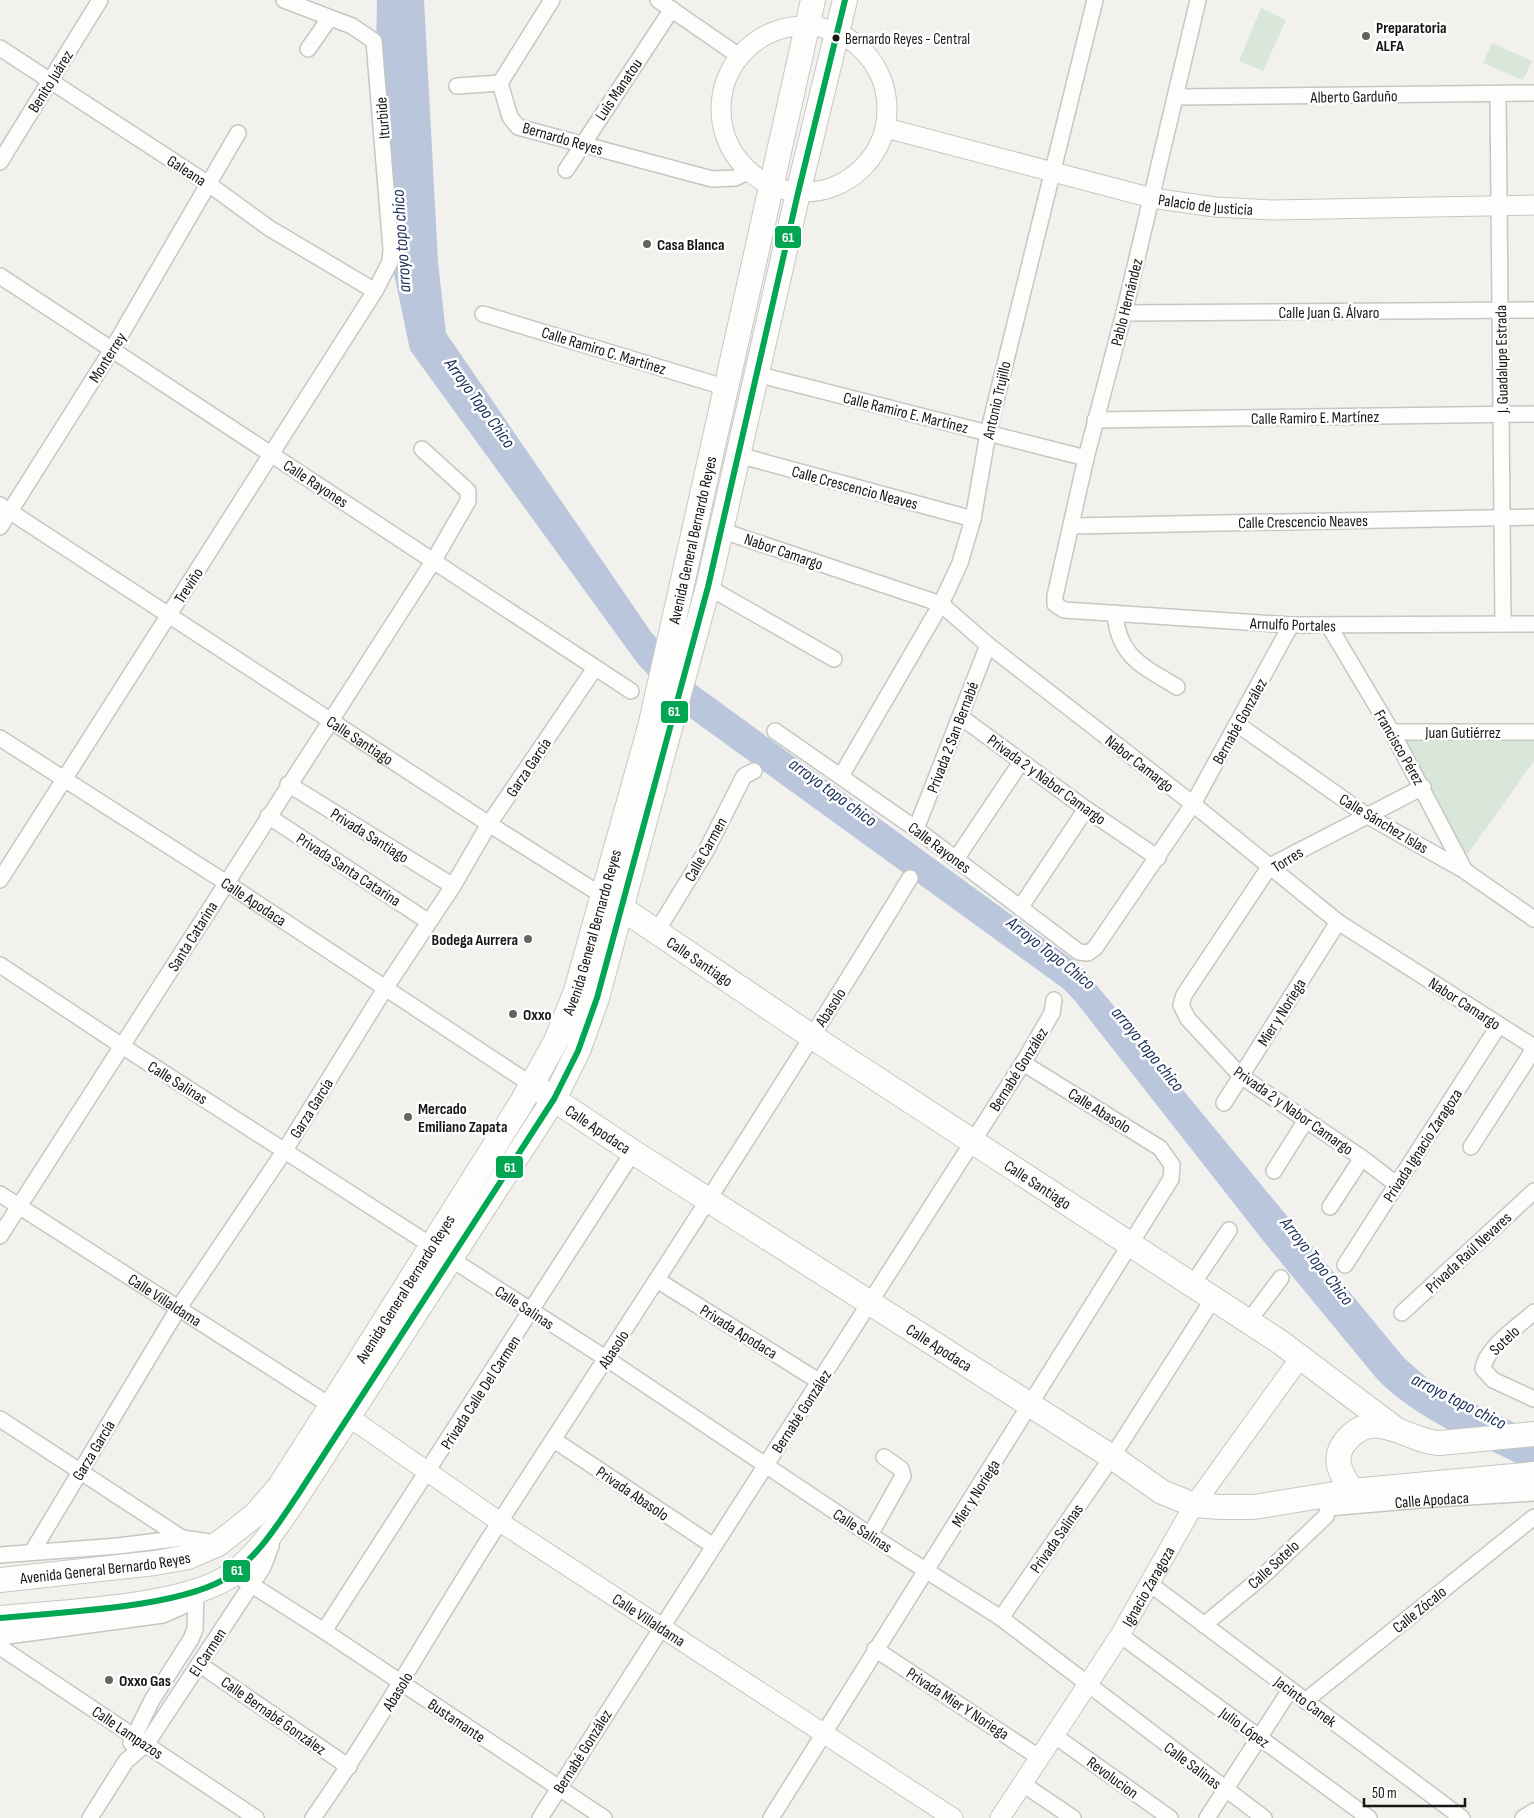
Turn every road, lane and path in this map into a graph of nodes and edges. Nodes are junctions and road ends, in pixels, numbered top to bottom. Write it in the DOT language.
graph roads {
  1 [pos="100,0"];
  2 [pos="284,0"];
  3 [pos="552,0"];
  4 [pos="658,0"];
  5 [pos="813,0"];
  6 [pos="845,0"];
  7 [pos="1095,0"];
  8 [pos="1198,0"];
  9 [pos="672,9"];
  10 [pos="329,19"];
  11 [pos="806,25"];
  12 [pos="837,32"];
  13 [pos="0,48"];
  14 [pos="308,50"];
  15 [pos="738,56"];
  16 [pos="50,81"];
  17 [pos="500,83"];
  18 [pos="457,86"];
  19 [pos="1534,93"];
  20 [pos="1498,94"];
  21 [pos="1175,97"];
  22 [pos="886,128"];
  23 [pos="238,133"];
  24 [pos="581,144"];
  25 [pos="0,162"];
  26 [pos="566,170"];
  27 [pos="748,172"];
  28 [pos="1052,173"];
  29 [pos="210,185"];
  30 [pos="770,186"];
  31 [pos="798,193"];
  32 [pos="1152,198"];
  33 [pos="1500,205"];
  34 [pos="1534,205"];
  35 [pos="0,276"];
  36 [pos="376,291"];
  37 [pos="1534,310"];
  38 [pos="1500,311"];
  39 [pos="1124,313"];
  40 [pos="483,314"];
  41 [pos="113,348"];
  42 [pos="756,374"];
  43 [pos="724,387"];
  44 [pos="1534,414"];
  45 [pos="1502,415"];
  46 [pos="1095,420"];
  47 [pos="988,433"];
  48 [pos="422,449"];
  49 [pos="272,454"];
  50 [pos="738,454"];
  51 [pos="1086,458"];
  52 [pos="5,508"];
  53 [pos="1503,517"];
  54 [pos="1534,517"];
  55 [pos="973,519"];
  56 [pos="1072,526"];
  57 [pos="0,527"];
  58 [pos="720,530"];
  59 [pos="434,560"];
  60 [pos="708,587"];
  61 [pos="941,604"];
  62 [pos="1055,604"];
  63 [pos="1115,613"];
  64 [pos="168,616"];
  65 [pos="1503,624"];
  66 [pos="1534,624"];
  67 [pos="1291,626"];
  68 [pos="1329,626"];
  69 [pos="988,645"];
  70 [pos="834,659"];
  71 [pos="595,668"];
  72 [pos="1177,687"];
  73 [pos="631,691"];
  74 [pos="961,717"];
  75 [pos="330,720"];
  76 [pos="1237,724"];
  77 [pos="775,731"];
  78 [pos="1392,732"];
  79 [pos="1534,732"];
  80 [pos="0,738"];
  81 [pos="1021,762"];
  82 [pos="754,771"];
  83 [pos="841,776"];
  84 [pos="64,780"];
  85 [pos="288,784"];
  86 [pos="1423,787"];
  87 [pos="1193,804"];
  88 [pos="1086,809"];
  89 [pos="1366,815"];
  90 [pos="268,816"];
  91 [pos="489,824"];
  92 [pos="916,828"];
  93 [pos="1158,858"];
  94 [pos="956,859"];
  95 [pos="6,860"];
  96 [pos="1270,866"];
  97 [pos="1465,871"];
  98 [pos="910,878"];
  99 [pos="0,880"];
  100 [pos="226,882"];
  101 [pos="453,886"];
  102 [pos="612,902"];
  103 [pos="1020,908"];
  104 [pos="1534,919"];
  105 [pos="430,922"];
  106 [pos="1338,922"];
  107 [pos="657,931"];
  108 [pos="1077,950"];
  109 [pos="0,965"];
  110 [pos="386,987"];
  111 [pos="1054,1000"];
  112 [pos="1181,1005"];
  113 [pos="1499,1025"];
  114 [pos="812,1036"];
  115 [pos="122,1046"];
  116 [pos="1534,1048"];
  117 [pos="1023,1063"];
  118 [pos="1241,1076"];
  119 [pos="532,1085"];
  120 [pos="554,1099"];
  121 [pos="1224,1103"];
  122 [pos="1306,1120"];
  123 [pos="973,1141"];
  124 [pos="1471,1147"];
  125 [pos="285,1150"];
  126 [pos="633,1152"];
  127 [pos="1362,1158"];
  128 [pos="1172,1164"];
  129 [pos="1274,1171"];
  130 [pos="1396,1184"];
  131 [pos="1534,1191"];
  132 [pos="0,1194"];
  133 [pos="709,1200"];
  134 [pos="19,1206"];
  135 [pos="1330,1207"];
  136 [pos="1229,1230"];
  137 [pos="0,1236"];
  138 [pos="1130,1246"];
  139 [pos="441,1252"];
  140 [pos="1345,1264"];
  141 [pos="1281,1278"];
  142 [pos="657,1280"];
  143 [pos="1192,1285"];
  144 [pos="1213,1299"];
  145 [pos="870,1303"];
  146 [pos="178,1309"];
  147 [pos="532,1310"];
  148 [pos="1534,1312"];
  149 [pos="1402,1313"];
  150 [pos="1248,1322"];
  151 [pos="1300,1358"];
  152 [pos="607,1359"];
  153 [pos="820,1382"];
  154 [pos="1534,1399"];
  155 [pos="1031,1405"];
  156 [pos="340,1411"];
  157 [pos="0,1419"];
  158 [pos="1392,1428"];
  159 [pos="1534,1434"];
  160 [pos="554,1440"];
  161 [pos="884,1457"];
  162 [pos="1112,1457"];
  163 [pos="766,1465"];
  164 [pos="81,1470"];
  165 [pos="428,1473"];
  166 [pos="1534,1474"];
  167 [pos="1352,1491"];
  168 [pos="1534,1493"];
  169 [pos="1326,1502"];
  170 [pos="1194,1505"];
  171 [pos="1534,1516"];
  172 [pos="500,1522"];
  173 [pos="870,1535"];
  174 [pos="182,1538"];
  175 [pos="218,1544"];
  176 [pos="712,1546"];
  177 [pos="32,1552"];
  178 [pos="0,1555"];
  179 [pos="926,1570"];
  180 [pos="242,1579"];
  181 [pos="0,1580"];
  182 [pos="1150,1584"];
  183 [pos="194,1592"];
  184 [pos="0,1618"];
  185 [pos="1001,1618"];
  186 [pos="1204,1624"];
  187 [pos="661,1627"];
  188 [pos="324,1631"];
  189 [pos="1120,1635"];
  190 [pos="0,1637"];
  191 [pos="0,1647"];
  192 [pos="875,1649"];
  193 [pos="199,1664"];
  194 [pos="402,1683"];
  195 [pos="1088,1686"];
  196 [pos="1290,1690"];
  197 [pos="1305,1701"];
  198 [pos="825,1734"];
  199 [pos="133,1735"];
  200 [pos="1055,1736"];
  201 [pos="1259,1738"];
  202 [pos="146,1744"];
  203 [pos="1040,1758"];
  204 [pos="126,1762"];
  205 [pos="349,1767"];
  206 [pos="1023,1784"];
  207 [pos="558,1788"];
  208 [pos="1226,1790"];
  209 [pos="1534,1811"];
  210 [pos="90,1818"];
  211 [pos="256,1818"];
  212 [pos="314,1818"];
  213 [pos="540,1818"];
  214 [pos="604,1818"];
  215 [pos="770,1818"];
  216 [pos="953,1818"];
  217 [pos="1000,1818"];
  218 [pos="1073,1818"];
  219 [pos="1170,1818"];
  220 [pos="1207,1818"];
  221 [pos="1264,1818"];
  222 [pos="1370,1818"];
  223 [pos="1462,1818"];
  224 [pos="1523,1818"];
  1 -- 16 [label="street, Benito Juárez"];
  2 -- 10 [label="street, Iturbide"];
  3 -- 17 [label="street"];
  4 -- 9 [label="street"];
  5 -- 11 [label="main road, Avenida General Bernardo Reyes"];
  6 -- 12 [label="main road, Avenida General Bernardo Reyes"];
  7 -- 28 [label="street, Antonio Trujillo"];
  8 -- 21 [label="street, Pablo Hernández"];
  9 -- 15 [label="street"];
  9 -- 24 [label="street, Luis Manatou"];
  10 -- 14 [label="street"];
  10 -- 36 [label="street, Iturbide"];
  11 -- 12 [label="street"];
  11 -- 15 [label="street"];
  11 -- 30 [label="main road, Avenida General Bernardo Reyes"];
  12 -- 22 [label="street"];
  12 -- 31 [label="main road, Avenida General Bernardo Reyes"];
  13 -- 16 [label="street, Galeana"];
  15 -- 27 [label="street"];
  16 -- 25 [label="street, Benito Juárez"];
  16 -- 29 [label="street, Galeana"];
  17 -- 18 [label="street"];
  17 -- 24 [label="street, Bernardo Reyes"];
  19 -- 20 [label="street, Alberto Garduño"];
  20 -- 21 [label="street, Alberto Garduño"];
  20 -- 33 [label="street, J. Guadalupe Estrada"];
  21 -- 32 [label="street, Pablo Hernández"];
  22 -- 28 [label="street, Palacio de Justicia"];
  22 -- 31 [label="street"];
  23 -- 29 [label="street, Monterrey"];
  24 -- 26 [label="street, Luis Manatou"];
  24 -- 27 [label="street, Bernardo Reyes"];
  27 -- 30 [label="street"];
  28 -- 32 [label="street, Palacio de Justicia"];
  28 -- 47 [label="street, Antonio Trujillo"];
  29 -- 36 [label="street, Galeana"];
  29 -- 41 [label="street, Monterrey"];
  30 -- 31 [label="street"];
  30 -- 43 [label="main road, Avenida General Bernardo Reyes"];
  31 -- 42 [label="main road, Avenida General Bernardo Reyes"];
  32 -- 33 [label="street, Palacio de Justicia"];
  32 -- 39 [label="street, Pablo Hernández"];
  33 -- 34 [label="street, Palacio de Justicia"];
  33 -- 38 [label="street, J. Guadalupe Estrada"];
  35 -- 41 [label="street, Calle Rayones"];
  36 -- 49 [label="street, Treviño"];
  37 -- 38 [label="street, Calle Juan G. Álvaro"];
  38 -- 39 [label="street, Calle Juan G. Álvaro"];
  38 -- 45 [label="street, J. Guadalupe Estrada"];
  39 -- 46 [label="street, Pablo Hernández"];
  40 -- 43 [label="street, Calle Ramiro C. Martínez"];
  41 -- 49 [label="street, Calle Rayones"];
  41 -- 52 [label="street, Monterrey"];
  42 -- 47 [label="street, Calle Ramiro E. Martínez"];
  42 -- 50 [label="main road, Avenida General Bernardo Reyes"];
  43 -- 102 [label="main road, Avenida General Bernardo Reyes"];
  44 -- 45 [label="street, Calle Ramiro E. Martínez"];
  45 -- 46 [label="street, Calle Ramiro E. Martínez"];
  45 -- 53 [label="street, J. Guadalupe Estrada"];
  46 -- 51 [label="street, Pablo Hernández"];
  47 -- 51 [label="street, Calle Ramiro E. Martínez"];
  47 -- 55 [label="street, Antonio Trujillo"];
  48 -- 59 [label="street, Santa Catarina"];
  49 -- 59 [label="street, Calle Rayones"];
  49 -- 64 [label="street, Treviño"];
  50 -- 55 [label="street, Calle Crescencio Neaves"];
  50 -- 58 [label="main road, Avenida General Bernardo Reyes"];
  51 -- 56 [label="street, Pablo Hernández"];
  52 -- 57 [label="street, Monterrey"];
  52 -- 64 [label="street, Calle Santiago"];
  53 -- 54 [label="street, Calle Crescencio Neaves"];
  53 -- 56 [label="street, Calle Crescencio Neaves"];
  53 -- 65 [label="street, J. Guadalupe Estrada"];
  55 -- 61 [label="street, Antonio Trujillo"];
  56 -- 62 [label="street, Pablo Hernández"];
  58 -- 60 [label="main road, Avenida General Bernardo Reyes"];
  58 -- 61 [label="street, Nabor Camargo"];
  59 -- 71 [label="street, Calle Rayones"];
  59 -- 75 [label="street, Santa Catarina"];
  60 -- 70 [label="street"];
  60 -- 102 [label="main road, Avenida General Bernardo Reyes"];
  61 -- 69 [label="street, Nabor Camargo"];
  61 -- 83 [label="street, Antonio Trujillo"];
  62 -- 63 [label="street, Arnulfo Portales"];
  63 -- 67 [label="street, Arnulfo Portales"];
  63 -- 72 [label="street"];
  64 -- 75 [label="street, Calle Santiago"];
  64 -- 84 [label="street, Treviño"];
  65 -- 66 [label="street, Arnulfo Portales"];
  65 -- 68 [label="street, Arnulfo Portales"];
  67 -- 68 [label="street, Arnulfo Portales"];
  67 -- 76 [label="street, Bernabé González"];
  68 -- 78 [label="street, Francisco Pérez"];
  69 -- 74 [label="street, Privada 2 San Bernabé"];
  69 -- 87 [label="street, Nabor Camargo"];
  71 -- 73 [label="street, Calle Rayones"];
  71 -- 91 [label="street, Garza García"];
  74 -- 81 [label="street, Privada 2 y Nabor Camargo"];
  74 -- 92 [label="street, Privada 2 San Bernabé"];
  75 -- 85 [label="street, Santa Catarina"];
  75 -- 91 [label="street, Calle Santiago"];
  76 -- 87 [label="street, Bernabé González"];
  76 -- 89 [label="street, Calle Sánchez Islas"];
  77 -- 83 [label="street, Calle Rayones"];
  78 -- 79 [label="street, Juan Gutiérrez"];
  78 -- 86 [label="street, Francisco Pérez"];
  80 -- 84 [label="street, Calle Apodaca"];
  81 -- 88 [label="street, Privada 2 y Nabor Camargo"];
  81 -- 94 [label="street"];
  82 -- 107 [label="street, Calle Carmen"];
  83 -- 92 [label="street, Calle Rayones"];
  84 -- 95 [label="street, Treviño"];
  84 -- 100 [label="street, Calle Apodaca"];
  85 -- 90 [label="street, Santa Catarina"];
  85 -- 101 [label="street, Privada Santiago"];
  86 -- 89 [label="street, Torres"];
  86 -- 97 [label="street, Francisco Pérez"];
  87 -- 93 [label="street, Bernabé González"];
  87 -- 96 [label="street, Nabor Camargo"];
  88 -- 93 [label="street, Privada 2 y Nabor Camargo"];
  88 -- 103 [label="street"];
  89 -- 96 [label="street, Torres"];
  89 -- 97 [label="street, Calle Sánchez Islas"];
  90 -- 100 [label="street, Santa Catarina"];
  90 -- 105 [label="street, Privada Santa Catarina"];
  91 -- 101 [label="street, Garza García"];
  91 -- 102 [label="street, Calle Santiago"];
  92 -- 94 [label="street, Calle Rayones"];
  93 -- 108 [label="street, Bernabé González"];
  94 -- 103 [label="street, Calle Rayones"];
  95 -- 99 [label="street, Treviño"];
  96 -- 106 [label="street, Nabor Camargo"];
  96 -- 112 [label="street, Torres"];
  97 -- 104 [label="street, Calle Sánchez Islas"];
  98 -- 114 [label="street, Abasolo"];
  100 -- 110 [label="street, Calle Apodaca"];
  100 -- 115 [label="street, Santa Catarina"];
  101 -- 105 [label="street, Garza García"];
  102 -- 107 [label="main road, Calle Santiago"];
  102 -- 119 [label="main road, Avenida General Bernardo Reyes"];
  102 -- 120 [label="main road, Avenida General Bernardo Reyes"];
  103 -- 108 [label="street, Calle Rayones"];
  105 -- 110 [label="street, Garza García"];
  106 -- 113 [label="street, Nabor Camargo"];
  106 -- 118 [label="street, Mier y Noriega"];
  107 -- 114 [label="main road, Calle Santiago"];
  109 -- 115 [label="street, Calle Salinas"];
  110 -- 119 [label="street, Calle Apodaca"];
  110 -- 125 [label="street, Garza García"];
  111 -- 117 [label="street, Bernabé González"];
  112 -- 118 [label="street, Privada 2 y Nabor Camargo"];
  113 -- 116 [label="street, Nabor Camargo"];
  113 -- 130 [label="street, Privada Ignacio Zaragoza"];
  114 -- 123 [label="main road, Calle Santiago"];
  114 -- 133 [label="street, Abasolo"];
  115 -- 125 [label="street, Calle Salinas"];
  115 -- 134 [label="street, Santa Catarina"];
  116 -- 124 [label="street"];
  117 -- 123 [label="street, Bernabé González"];
  117 -- 128 [label="street, Calle Abasolo"];
  118 -- 121 [label="street, Mier y Noriega"];
  118 -- 122 [label="street, Privada 2 y Nabor Camargo"];
  119 -- 120 [label="main road, Calle Apodaca"];
  119 -- 139 [label="main road, Avenida General Bernardo Reyes"];
  120 -- 126 [label="main road, Calle Apodaca"];
  120 -- 139 [label="main road, Avenida General Bernardo Reyes"];
  122 -- 127 [label="street, Privada 2 y Nabor Camargo"];
  122 -- 129 [label="street"];
  123 -- 138 [label="main road, Calle Santiago"];
  123 -- 145 [label="street, Bernabé González"];
  125 -- 139 [label="street, Calle Salinas"];
  125 -- 146 [label="street, Garza García"];
  126 -- 133 [label="main road, Calle Apodaca"];
  126 -- 147 [label="street, Privada Calle Del Carmen"];
  127 -- 130 [label="street, Privada 2 y Nabor Camargo"];
  127 -- 135 [label="street"];
  128 -- 138 [label="street, Mier y Noriega"];
  130 -- 140 [label="street, Privada Ignacio Zaragoza"];
  131 -- 149 [label="street, Privada Raúl Nevares"];
  132 -- 134 [label="street, Calle Villaldama"];
  133 -- 142 [label="street, Abasolo"];
  133 -- 145 [label="main road, Calle Apodaca"];
  134 -- 137 [label="street, Santa Catarina"];
  134 -- 146 [label="street, Calle Villaldama"];
  136 -- 143 [label="street"];
  138 -- 143 [label="main road, Calle Santiago"];
  138 -- 155 [label="street, Mier y Noriega"];
  139 -- 147 [label="street, Calle Salinas"];
  139 -- 156 [label="main road, Avenida General Bernardo Reyes"];
  141 -- 150 [label="street"];
  142 -- 152 [label="street, Abasolo"];
  142 -- 153 [label="street, Privada Apodaca"];
  143 -- 144 [label="main road, Calle Santiago"];
  144 -- 150 [label="main road, Calle Santiago"];
  144 -- 162 [label="street"];
  145 -- 153 [label="street, Bernabé González"];
  145 -- 155 [label="main road, Calle Apodaca"];
  146 -- 156 [label="street, Calle Villaldama"];
  146 -- 164 [label="street, Garza García"];
  147 -- 152 [label="street, Calle Salinas"];
  147 -- 165 [label="street, Privada Calle Del Carmen"];
  148 -- 154 [label="street, Sotelo"];
  150 -- 151 [label="main road, Calle Santiago"];
  151 -- 158 [label="main road, Calle Santiago"];
  151 -- 170 [label="street, Ignacio Zaragoza"];
  152 -- 160 [label="street, Abasolo"];
  152 -- 163 [label="street, Calle Salinas"];
  153 -- 163 [label="street, Bernabé González"];
  155 -- 162 [label="main road, Calle Apodaca"];
  155 -- 179 [label="street, Mier y Noriega"];
  156 -- 165 [label="street, Calle Villaldama"];
  156 -- 175 [label="main road, Avenida General Bernardo Reyes"];
  156 -- 180 [label="main road, Avenida General Bernardo Reyes"];
  157 -- 164 [label="street"];
  158 -- 159 [label="main road"];
  158 -- 167 [label="main road"];
  160 -- 172 [label="street, Abasolo"];
  160 -- 176 [label="street, Privada Abasolo"];
  161 -- 173 [label="street"];
  162 -- 170 [label="main road, Calle Apodaca"];
  162 -- 185 [label="street, Privada Salinas"];
  163 -- 173 [label="street, Calle Salinas"];
  163 -- 176 [label="street, Bernabé González"];
  164 -- 174 [label="street"];
  164 -- 177 [label="street, Garza García"];
  165 -- 172 [label="street, Calle Villaldama"];
  165 -- 188 [label="street, Privada Calle Del Carmen"];
  166 -- 167 [label="main road, Calle Apodaca"];
  167 -- 169 [label="main road, Calle Apodaca"];
  168 -- 169 [label="street, Calle Apodaca"];
  169 -- 170 [label="main road, Calle Apodaca"];
  169 -- 186 [label="street, Calle Sotelo"];
  170 -- 182 [label="street, Ignacio Zaragoza"];
  171 -- 197 [label="street, Calle Zócalo"];
  172 -- 187 [label="street, Calle Villaldama"];
  172 -- 194 [label="street, Abasolo"];
  173 -- 179 [label="street, Calle Salinas"];
  174 -- 175 [label="street"];
  174 -- 177 [label="street"];
  175 -- 181 [label="main road, Avenida General Bernardo Reyes"];
  176 -- 187 [label="street, Bernabé González"];
  177 -- 178 [label="street"];
  179 -- 185 [label="street, Calle Salinas"];
  179 -- 192 [label="street, Mier y Noriega"];
  180 -- 183 [label="main road, Avenida General Bernardo Reyes"];
  180 -- 188 [label="street, Bustamante"];
  180 -- 193 [label="street, El Carmen"];
  182 -- 186 [label="street, Jacinto Canek"];
  182 -- 189 [label="street, Ignacio Zaragoza"];
  183 -- 184 [label="main road, Avenida General Bernardo Reyes"];
  183 -- 190 [label="street"];
  183 -- 199 [label="street, El Carmen"];
  185 -- 195 [label="street, Calle Salinas"];
  186 -- 196 [label="street, Jacinto Canek"];
  187 -- 198 [label="street, Calle Villaldama"];
  187 -- 207 [label="street, Bernabé González"];
  188 -- 194 [label="street, Bustamante"];
  189 -- 195 [label="street, Ignacio Zaragoza"];
  189 -- 201 [label="street, Julio López"];
  191 -- 199 [label="street, Calle Lampazos"];
  192 -- 198 [label="street, Mier y Noriega"];
  192 -- 203 [label="street, Privada Mier Y Noriega"];
  193 -- 202 [label="street, El Carmen"];
  193 -- 205 [label="street, Calle Bernabé González"];
  194 -- 205 [label="street, Abasolo"];
  194 -- 207 [label="street, Bustamante"];
  195 -- 200 [label="street, Ignacio Zaragoza"];
  195 -- 208 [label="street, Calle Salinas"];
  196 -- 197 [label="street, Jacinto Canek"];
  196 -- 201 [label="street"];
  197 -- 223 [label="street, Jacinto Canek"];
  198 -- 215 [label="street, Mier y Noriega"];
  198 -- 216 [label="street, Calle Villaldama"];
  199 -- 202 [label="street, Calle Lampazos"];
  199 -- 204 [label="street, El Carmen"];
  200 -- 203 [label="street, Ignacio Zaragoza"];
  200 -- 219 [label="street, Revolucion"];
  201 -- 208 [label="street"];
  201 -- 222 [label="street, Julio López"];
  202 -- 204 [label="street, El Carmen"];
  202 -- 211 [label="street, Calle Lampazos"];
  203 -- 206 [label="street, Ignacio Zaragoza"];
  204 -- 210 [label="street, El Carmen"];
  205 -- 212 [label="street, Abasolo"];
  206 -- 217 [label="street, Ignacio Zaragoza"];
  206 -- 218 [label="street"];
  207 -- 213 [label="street, Bernabé González"];
  207 -- 214 [label="street, Bustamante"];
  208 -- 220 [label="street"];
  208 -- 221 [label="street, Calle Salinas"];
  209 -- 224 [label="street"];
}
